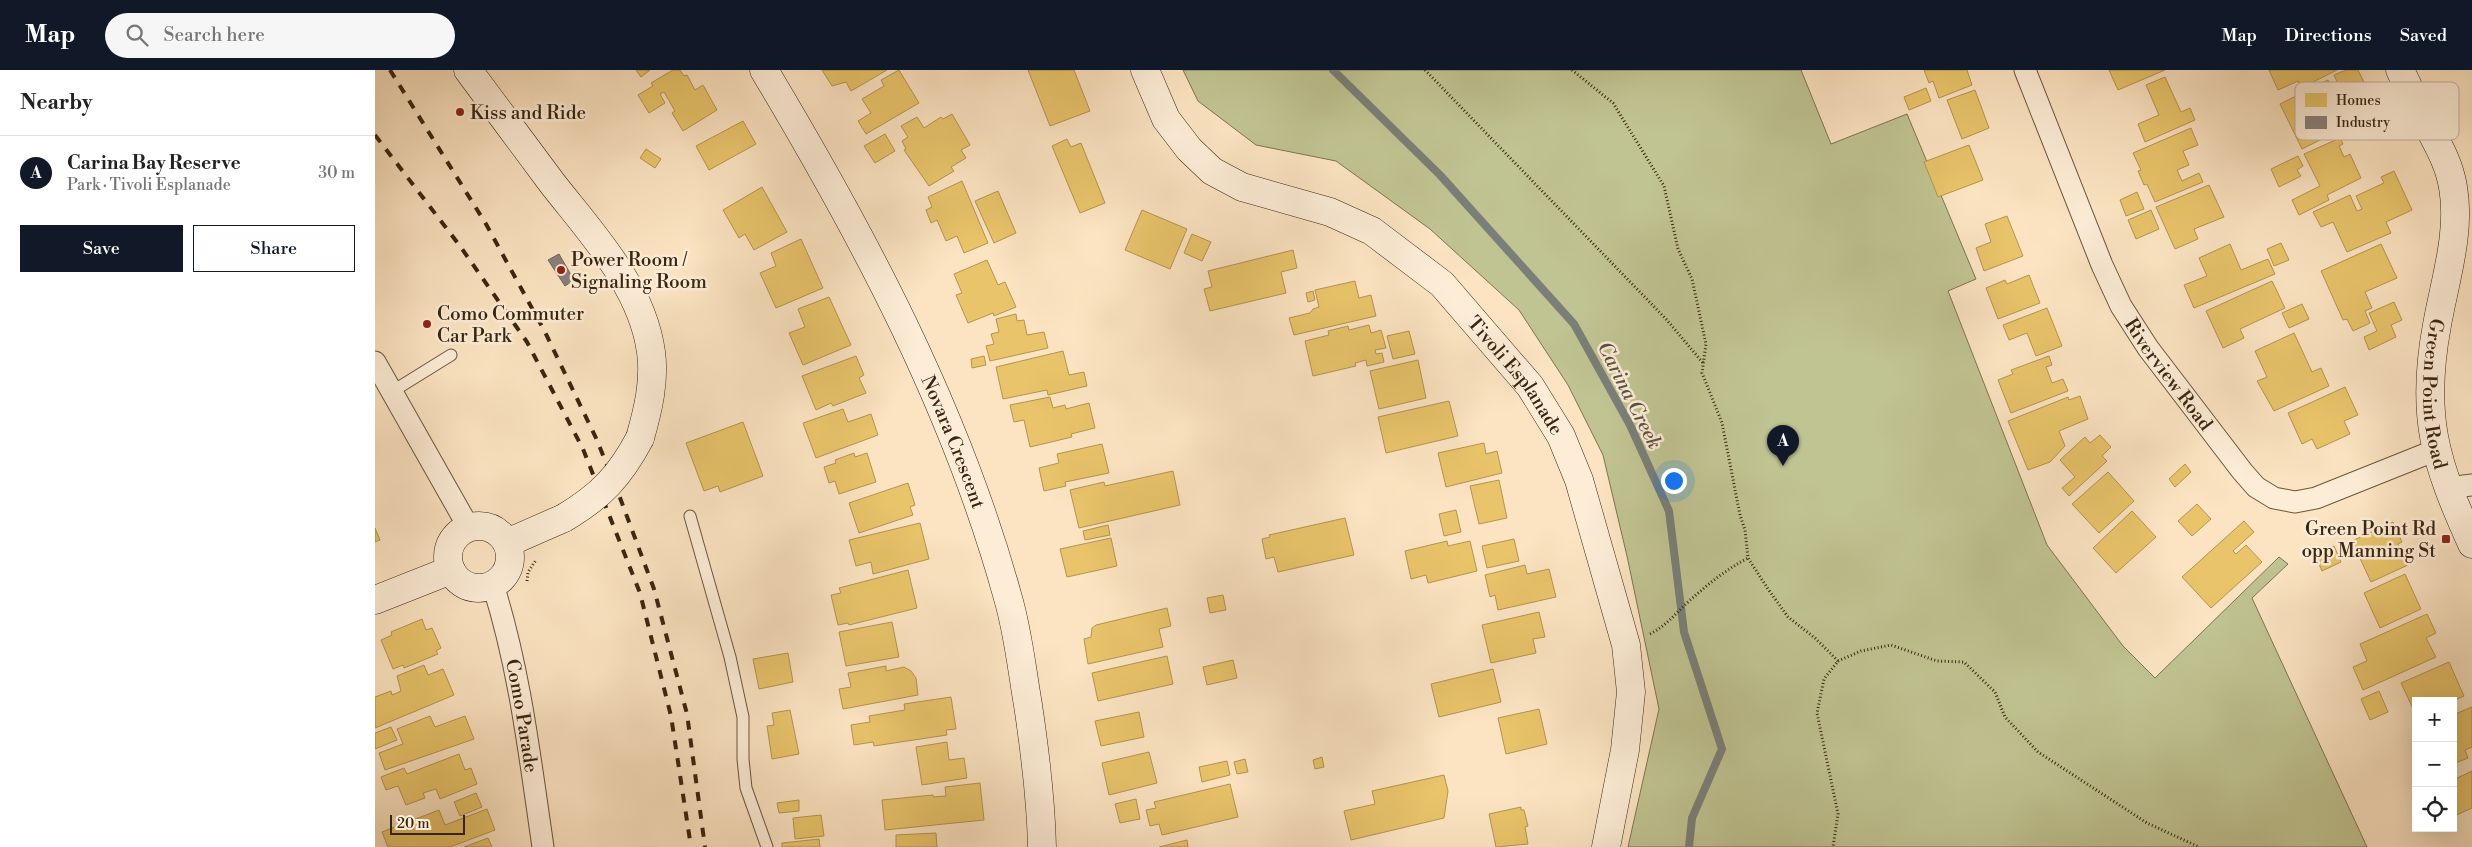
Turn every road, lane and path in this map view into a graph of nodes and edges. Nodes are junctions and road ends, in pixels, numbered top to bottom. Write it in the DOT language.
graph roads {
  1 [pos="468,70"];
  2 [pos="764,70"];
  3 [pos="1145,70"];
  4 [pos="1425,70"];
  5 [pos="1572,70"];
  6 [pos="2025,70"];
  7 [pos="2400,70"];
  8 [pos="2406,82"];
  9 [pos="2436,140"];
  10 [pos="451,355"];
  11 [pos="375,362"];
  12 [pos="1703,363"];
  13 [pos="393,391"];
  14 [pos="2436,450"];
  15 [pos="2459,487"];
  16 [pos="690,516"];
  17 [pos="469,528"];
  18 [pos="507,543"];
  19 [pos="2472,544"];
  20 [pos="1748,558"];
  21 [pos="537,560"];
  22 [pos="451,570"];
  23 [pos="527,581"];
  24 [pos="493,585"];
  25 [pos="375,600"];
  26 [pos="1663,628"];
  27 [pos="1838,661"];
  28 [pos="543,847"];
  29 [pos="767,847"];
  30 [pos="1042,847"];
  31 [pos="1606,847"];
  32 [pos="1833,847"];
  33 [pos="2199,847"];
  1 -- 18 [label="street, bridge"];
  2 -- 30 [label="street, Novara Crescent"];
  3 -- 31 [label="street, Tivoli Esplanade"];
  4 -- 12 [label="path"];
  5 -- 12 [label="path"];
  6 -- 14 [label="street, Riverview Road"];
  7 -- 8 [label="street, Green Point Road"];
  9 -- 14 [label="street, Green Point Road"];
  10 -- 13 [label="lane"];
  11 -- 13 [label="street"];
  12 -- 20 [label="path"];
  13 -- 17 [label="street"];
  14 -- 15 [label="street, Green Point Road"];
  15 -- 19 [label="street, Green Point Road"];
  16 -- 29 [label="lane"];
  17 -- 18 [label="street"];
  17 -- 22 [label="street"];
  18 -- 24 [label="street"];
  20 -- 26 [label="path"];
  20 -- 27 [label="path"];
  21 -- 23 [label="path"];
  22 -- 24 [label="street"];
  22 -- 25 [label="street"];
  24 -- 28 [label="street, Como Parade"];
  27 -- 32 [label="path"];
  27 -- 33 [label="path"];
}
